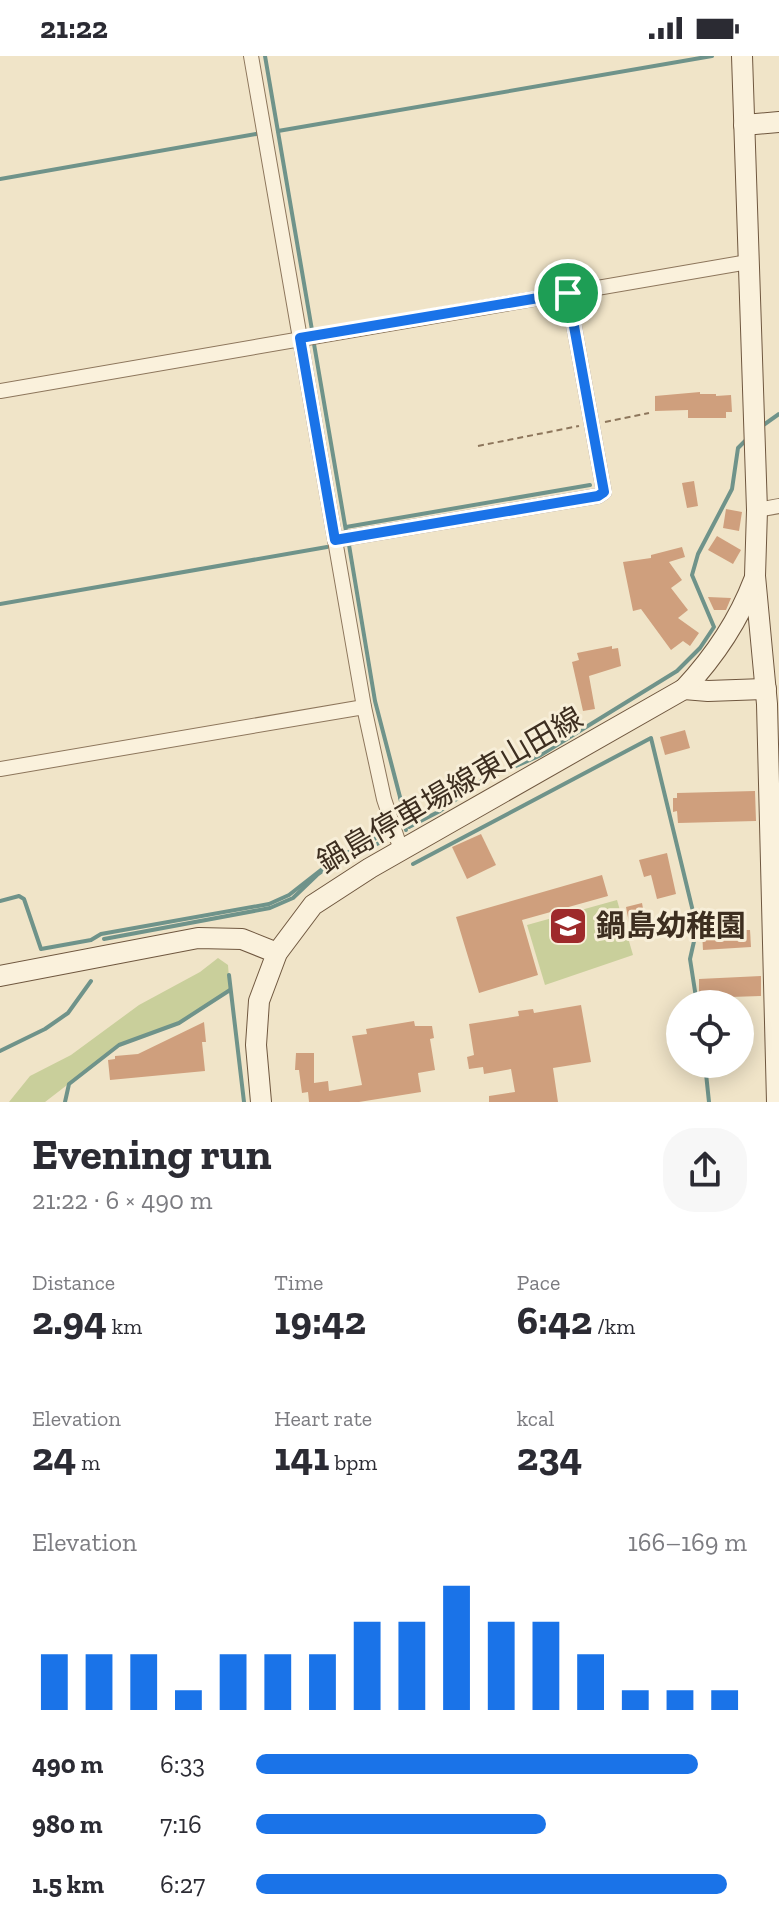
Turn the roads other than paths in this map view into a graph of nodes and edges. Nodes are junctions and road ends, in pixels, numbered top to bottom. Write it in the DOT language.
graph roads {
  1 [pos="251,56"];
  2 [pos="742,56"];
  3 [pos="779,122"];
  4 [pos="744,125"];
  5 [pos="748,262"];
  6 [pos="568,293"];
  7 [pos="300,338"];
  8 [pos="0,391"];
  9 [pos="779,506"];
  10 [pos="757,510"];
  11 [pos="335,540"];
  12 [pos="755,576"];
  13 [pos="684,689"];
  14 [pos="770,699"];
  15 [pos="364,707"];
  16 [pos="0,769"];
  17 [pos="401,850"];
  18 [pos="277,953"];
  19 [pos="0,976"];
  20 [pos="261,1102"];
  21 [pos="777,1102"];
  1 -- 7 [label="street"];
  2 -- 4 [label="main road, 鍋島停車場線東山田線"];
  3 -- 4 [label="main road"];
  4 -- 5 [label="main road, 鍋島停車場線東山田線"];
  5 -- 6 [label="street"];
  5 -- 10 [label="main road, 鍋島停車場線東山田線"];
  6 -- 7 [label="street"];
  6 -- 11 [label="street"];
  7 -- 8 [label="street"];
  7 -- 11 [label="street"];
  9 -- 10 [label="street"];
  10 -- 12 [label="main road, 鍋島停車場線東山田線"];
  11 -- 15 [label="street"];
  12 -- 13 [label="main road, 鍋島停車場線東山田線"];
  12 -- 14 [label="main road, 鍋島停車場線東山田線"];
  13 -- 14 [label="main road"];
  13 -- 17 [label="main road, 鍋島停車場線東山田線"];
  14 -- 21 [label="main road, 鍋島停車場線東山田線"];
  15 -- 16 [label="street"];
  15 -- 17 [label="street"];
  17 -- 18 [label="main road, 鍋島停車場線東山田線"];
  18 -- 19 [label="main road"];
  18 -- 20 [label="main road, 鍋島停車場線東山田線"];
}
